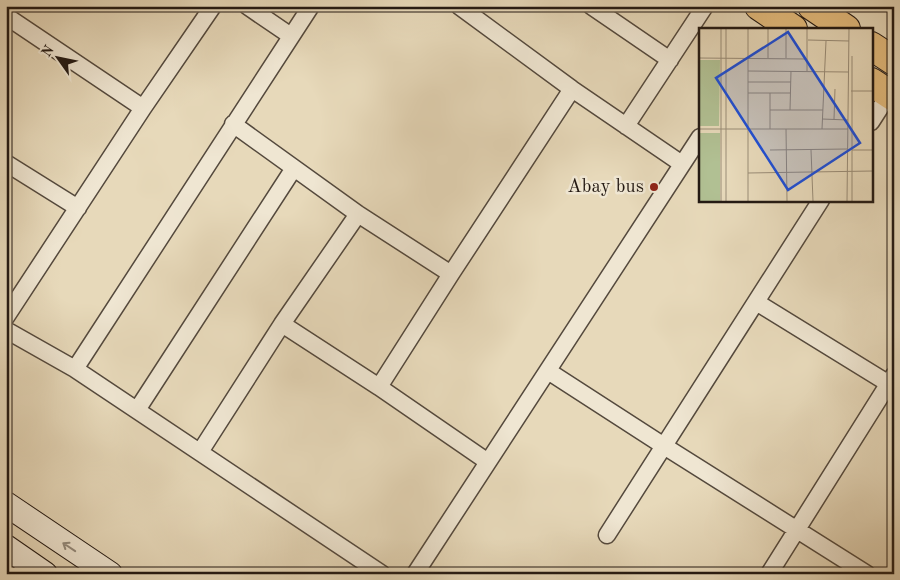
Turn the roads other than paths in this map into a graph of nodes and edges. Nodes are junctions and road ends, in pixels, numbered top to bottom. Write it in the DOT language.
graph roads {
  1 [pos="213,6"];
  2 [pos="247,6"];
  3 [pos="311,6"];
  4 [pos="459,6"];
  5 [pos="591,6"];
  6 [pos="705,6"];
  7 [pos="812,6"];
  8 [pos="6,16"];
  9 [pos="845,28"];
  10 [pos="291,36"];
  11 [pos="872,47"];
  12 [pos="670,60"];
  13 [pos="894,61"];
  14 [pos="572,89"];
  15 [pos="885,91"];
  16 [pos="143,108"];
  17 [pos="872,120"];
  18 [pos="233,124"];
  19 [pos="626,126"];
  20 [pos="699,138"];
  21 [pos="6,163"];
  22 [pos="682,164"];
  23 [pos="294,168"];
  24 [pos="820,201"];
  25 [pos="78,208"];
  26 [pos="358,214"];
  27 [pos="451,274"];
  28 [pos="756,302"];
  29 [pos="6,317"];
  30 [pos="282,324"];
  31 [pos="6,330"];
  32 [pos="75,368"];
  33 [pos="548,371"];
  34 [pos="892,382"];
  35 [pos="379,387"];
  36 [pos="137,410"];
  37 [pos="664,446"];
  38 [pos="200,452"];
  39 [pos="488,462"];
  40 [pos="6,504"];
  41 [pos="797,530"];
  42 [pos="607,535"];
  43 [pos="6,547"];
  44 [pos="45,574"];
  45 [pos="110,574"];
  46 [pos="382,574"];
  47 [pos="416,574"];
  48 [pos="769,574"];
  49 [pos="867,574"];
  1 -- 16 [label="street"];
  2 -- 10 [label="street"];
  3 -- 10 [label="street"];
  4 -- 14 [label="street"];
  5 -- 12 [label="street"];
  6 -- 12 [label="street"];
  7 -- 9 [label="highway"];
  8 -- 16 [label="street"];
  10 -- 18 [label="street"];
  11 -- 13 [label="highway"];
  12 -- 19 [label="street"];
  14 -- 19 [label="street"];
  14 -- 27 [label="street"];
  15 -- 17 [label="street"];
  16 -- 25 [label="street"];
  18 -- 23 [label="street"];
  18 -- 32 [label="street"];
  19 -- 22 [label="street"];
  20 -- 22 [label="street"];
  21 -- 25 [label="street"];
  22 -- 33 [label="street"];
  23 -- 26 [label="street"];
  23 -- 36 [label="street"];
  24 -- 28 [label="street"];
  25 -- 29 [label="street"];
  26 -- 27 [label="street"];
  26 -- 30 [label="street"];
  27 -- 35 [label="street"];
  28 -- 34 [label="street"];
  28 -- 37 [label="street"];
  30 -- 35 [label="street"];
  30 -- 38 [label="street"];
  31 -- 32 [label="street"];
  32 -- 36 [label="street"];
  33 -- 37 [label="street"];
  33 -- 39 [label="street"];
  34 -- 41 [label="street"];
  35 -- 39 [label="street"];
  36 -- 38 [label="street"];
  37 -- 41 [label="street"];
  37 -- 42 [label="street"];
  38 -- 46 [label="street"];
  39 -- 47 [label="street"];
  45 -- 40 [label="street, one-way"];
  41 -- 48 [label="street"];
  41 -- 49 [label="street"];
  43 -- 44 [label="street"];
}
